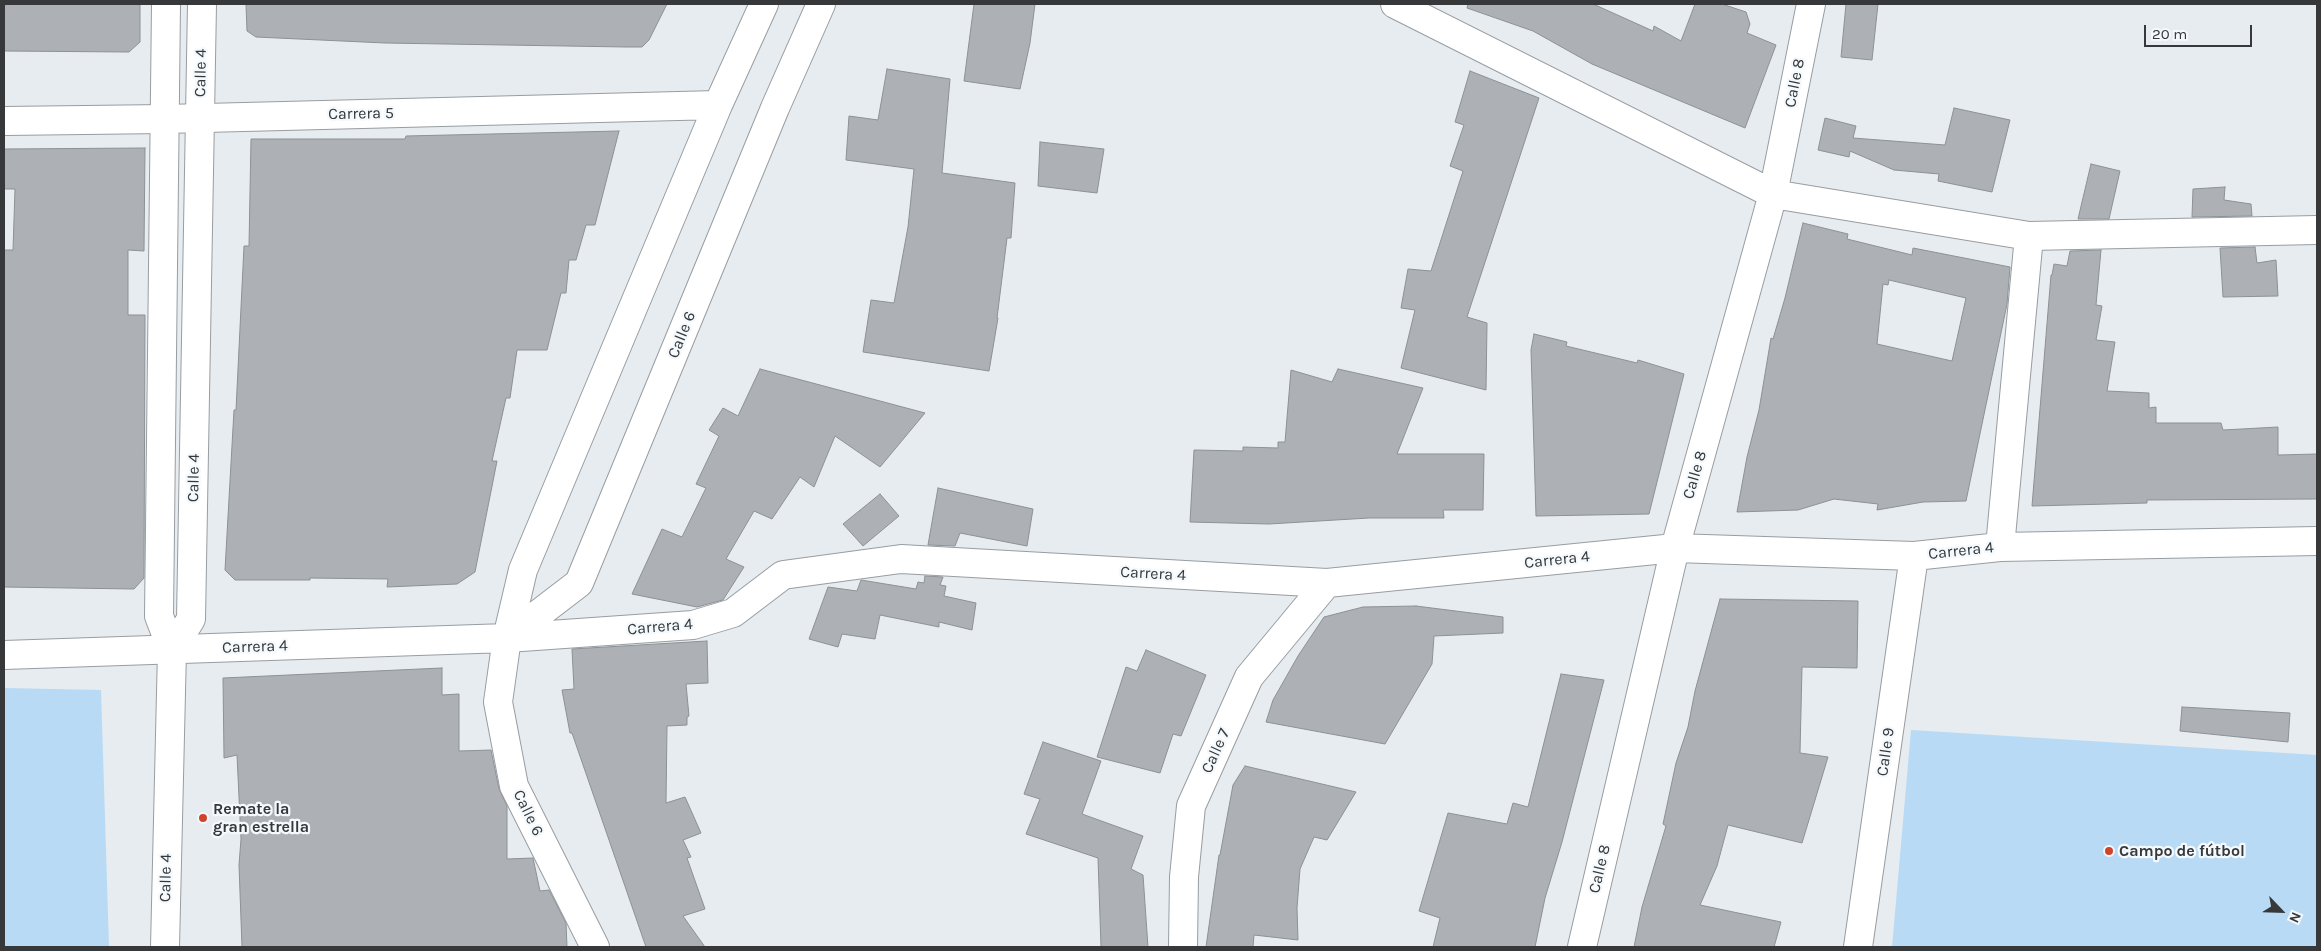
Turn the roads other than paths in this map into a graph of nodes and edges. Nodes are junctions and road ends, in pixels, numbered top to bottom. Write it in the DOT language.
graph roads {
  1 [pos="166,4"];
  2 [pos="202,4"];
  3 [pos="764,4"];
  4 [pos="821,4"];
  5 [pos="1395,4"];
  6 [pos="1811,4"];
  7 [pos="718,105"];
  8 [pos="200,118"];
  9 [pos="165,119"];
  10 [pos="4,121"];
  11 [pos="1773,194"];
  12 [pos="2317,230"];
  13 [pos="2029,236"];
  14 [pos="2317,541"];
  15 [pos="2000,547"];
  16 [pos="1675,548"];
  17 [pos="1914,556"];
  18 [pos="1326,583"];
  19 [pos="507,638"];
  20 [pos="172,650"];
  21 [pos="4,655"];
  22 [pos="164,947"];
  23 [pos="595,947"];
  24 [pos="1183,947"];
  25 [pos="1582,947"];
  26 [pos="1858,947"];
  1 -- 9 [label="street"];
  2 -- 8 [label="street, Calle 4"];
  3 -- 7 [label="street, Calle 6"];
  4 -- 19 [label="street, Calle 6"];
  5 -- 11 [label="street"];
  6 -- 11 [label="street, Calle 8"];
  7 -- 8 [label="street, Carrera 5"];
  7 -- 19 [label="street, Calle 6"];
  8 -- 9 [label="street, Carrera 5"];
  8 -- 20 [label="street, Calle 4"];
  9 -- 10 [label="street, Carrera 5"];
  9 -- 20 [label="street"];
  11 -- 13 [label="street"];
  11 -- 16 [label="street, Calle 8"];
  12 -- 13 [label="street"];
  13 -- 15 [label="street"];
  14 -- 15 [label="street, Carrera 4"];
  15 -- 17 [label="street, Carrera 4"];
  16 -- 17 [label="street, Carrera 4"];
  16 -- 18 [label="street, Carrera 4"];
  16 -- 25 [label="street, Calle 8"];
  17 -- 26 [label="street, Calle 9"];
  18 -- 19 [label="street, Carrera 4"];
  18 -- 24 [label="street, Calle 7"];
  19 -- 20 [label="street, Carrera 4"];
  19 -- 23 [label="street, Calle 6"];
  20 -- 21 [label="street, Carrera 4"];
  20 -- 22 [label="street, Calle 4"];
}
